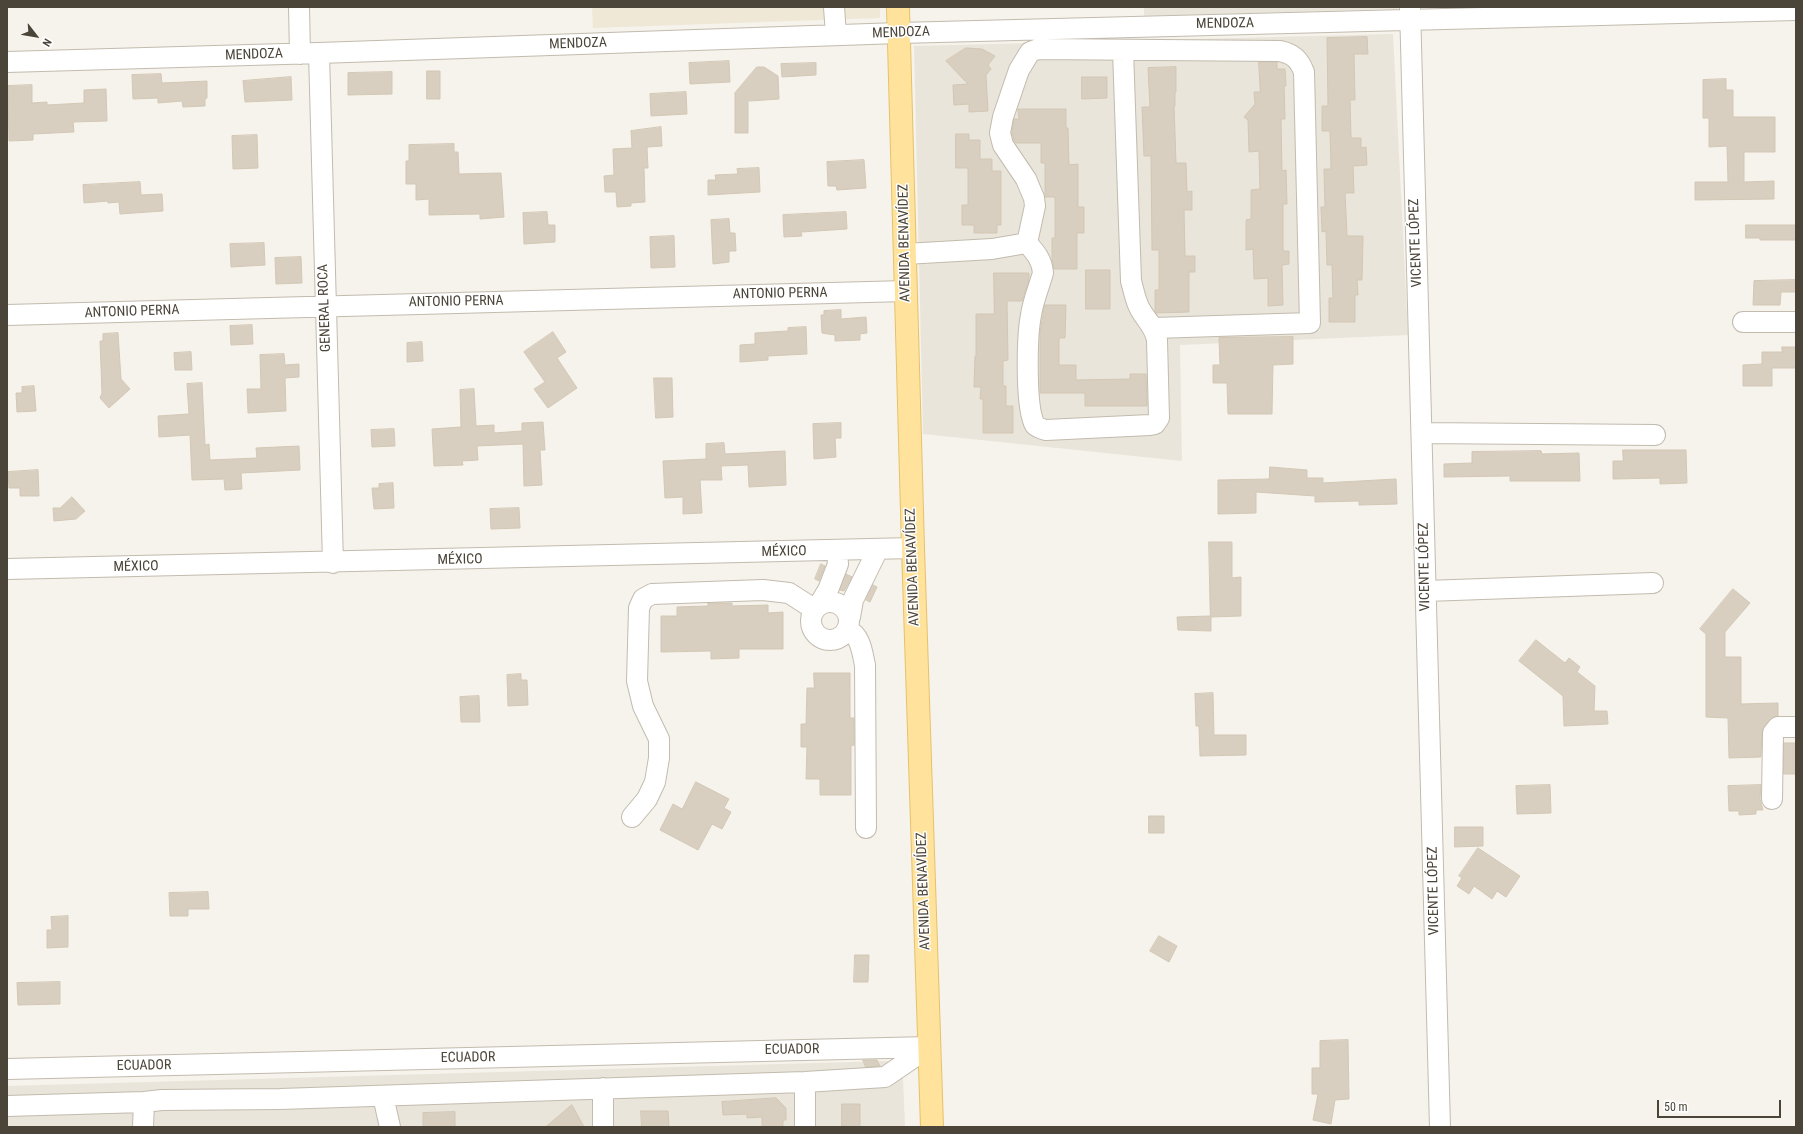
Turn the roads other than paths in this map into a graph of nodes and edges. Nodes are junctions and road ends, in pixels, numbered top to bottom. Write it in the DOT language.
graph roads {
  1 [pos="299,7"];
  2 [pos="834,7"];
  3 [pos="898,7"];
  4 [pos="1796,10"];
  5 [pos="1543,11"];
  6 [pos="1410,13"];
  7 [pos="1269,15"];
  8 [pos="899,33"];
  9 [pos="836,35"];
  10 [pos="1123,50"];
  11 [pos="309,53"];
  12 [pos="7,62"];
  13 [pos="1028,243"];
  14 [pos="905,254"];
  15 [pos="906,291"];
  16 [pos="325,306"];
  17 [pos="7,315"];
  18 [pos="1743,322"];
  19 [pos="1796,322"];
  20 [pos="1154,328"];
  21 [pos="1422,433"];
  22 [pos="1655,435"];
  23 [pos="913,548"];
  24 [pos="878,549"];
  25 [pos="837,551"];
  26 [pos="333,563"];
  27 [pos="7,569"];
  28 [pos="1653,583"];
  29 [pos="1426,591"];
  30 [pos="816,607"];
  31 [pos="849,623"];
  32 [pos="1796,727"];
  33 [pos="1772,799"];
  34 [pos="632,817"];
  35 [pos="866,828"];
  36 [pos="929,1047"];
  37 [pos="7,1069"];
  38 [pos="805,1082"];
  39 [pos="603,1088"];
  40 [pos="383,1096"];
  41 [pos="144,1102"];
  42 [pos="7,1106"];
  43 [pos="143,1127"];
  44 [pos="390,1127"];
  45 [pos="603,1127"];
  46 [pos="805,1127"];
  47 [pos="932,1127"];
  48 [pos="1440,1127"];
  1 -- 11 [label="street, GENERAL ROCA"];
  2 -- 9 [label="street"];
  3 -- 8 [label="main road, AVENIDA BENAVÍDEZ"];
  4 -- 5 [label="street, MENDOZA"];
  5 -- 6 [label="street, MENDOZA"];
  6 -- 7 [label="street, MENDOZA"];
  6 -- 21 [label="street, VICENTE LÓPEZ"];
  7 -- 8 [label="street, MENDOZA"];
  8 -- 9 [label="street, MENDOZA"];
  8 -- 14 [label="main road, AVENIDA BENAVÍDEZ"];
  9 -- 11 [label="street, MENDOZA"];
  10 -- 13 [label="street"];
  10 -- 20 [label="street"];
  10 -- 20 [label="street"];
  11 -- 12 [label="street, MENDOZA"];
  11 -- 16 [label="street, GENERAL ROCA"];
  13 -- 14 [label="street"];
  13 -- 20 [label="street"];
  14 -- 15 [label="main road, AVENIDA BENAVÍDEZ"];
  15 -- 16 [label="street, ANTONIO PERNA"];
  15 -- 23 [label="main road, AVENIDA BENAVÍDEZ"];
  16 -- 17 [label="street, ANTONIO PERNA"];
  16 -- 26 [label="street, GENERAL ROCA"];
  18 -- 19 [label="street"];
  21 -- 22 [label="street"];
  21 -- 29 [label="street, VICENTE LÓPEZ"];
  23 -- 24 [label="street, MÉXICO"];
  23 -- 36 [label="main road, AVENIDA BENAVÍDEZ"];
  24 -- 25 [label="street, MÉXICO"];
  24 -- 31 [label="street"];
  25 -- 26 [label="street, MÉXICO"];
  25 -- 30 [label="street"];
  26 -- 27 [label="street, MÉXICO"];
  28 -- 29 [label="street"];
  29 -- 48 [label="street, VICENTE LÓPEZ"];
  30 -- 31 [label="street"];
  30 -- 31 [label="street"];
  30 -- 34 [label="street"];
  31 -- 35 [label="street"];
  32 -- 33 [label="street"];
  36 -- 37 [label="street, ECUADOR"];
  36 -- 38 [label="street"];
  36 -- 47 [label="main road, AVENIDA BENAVÍDEZ"];
  38 -- 39 [label="street"];
  38 -- 46 [label="street"];
  39 -- 40 [label="street"];
  39 -- 45 [label="street"];
  40 -- 41 [label="street"];
  40 -- 44 [label="street"];
  41 -- 42 [label="street"];
  41 -- 43 [label="street"];
}
